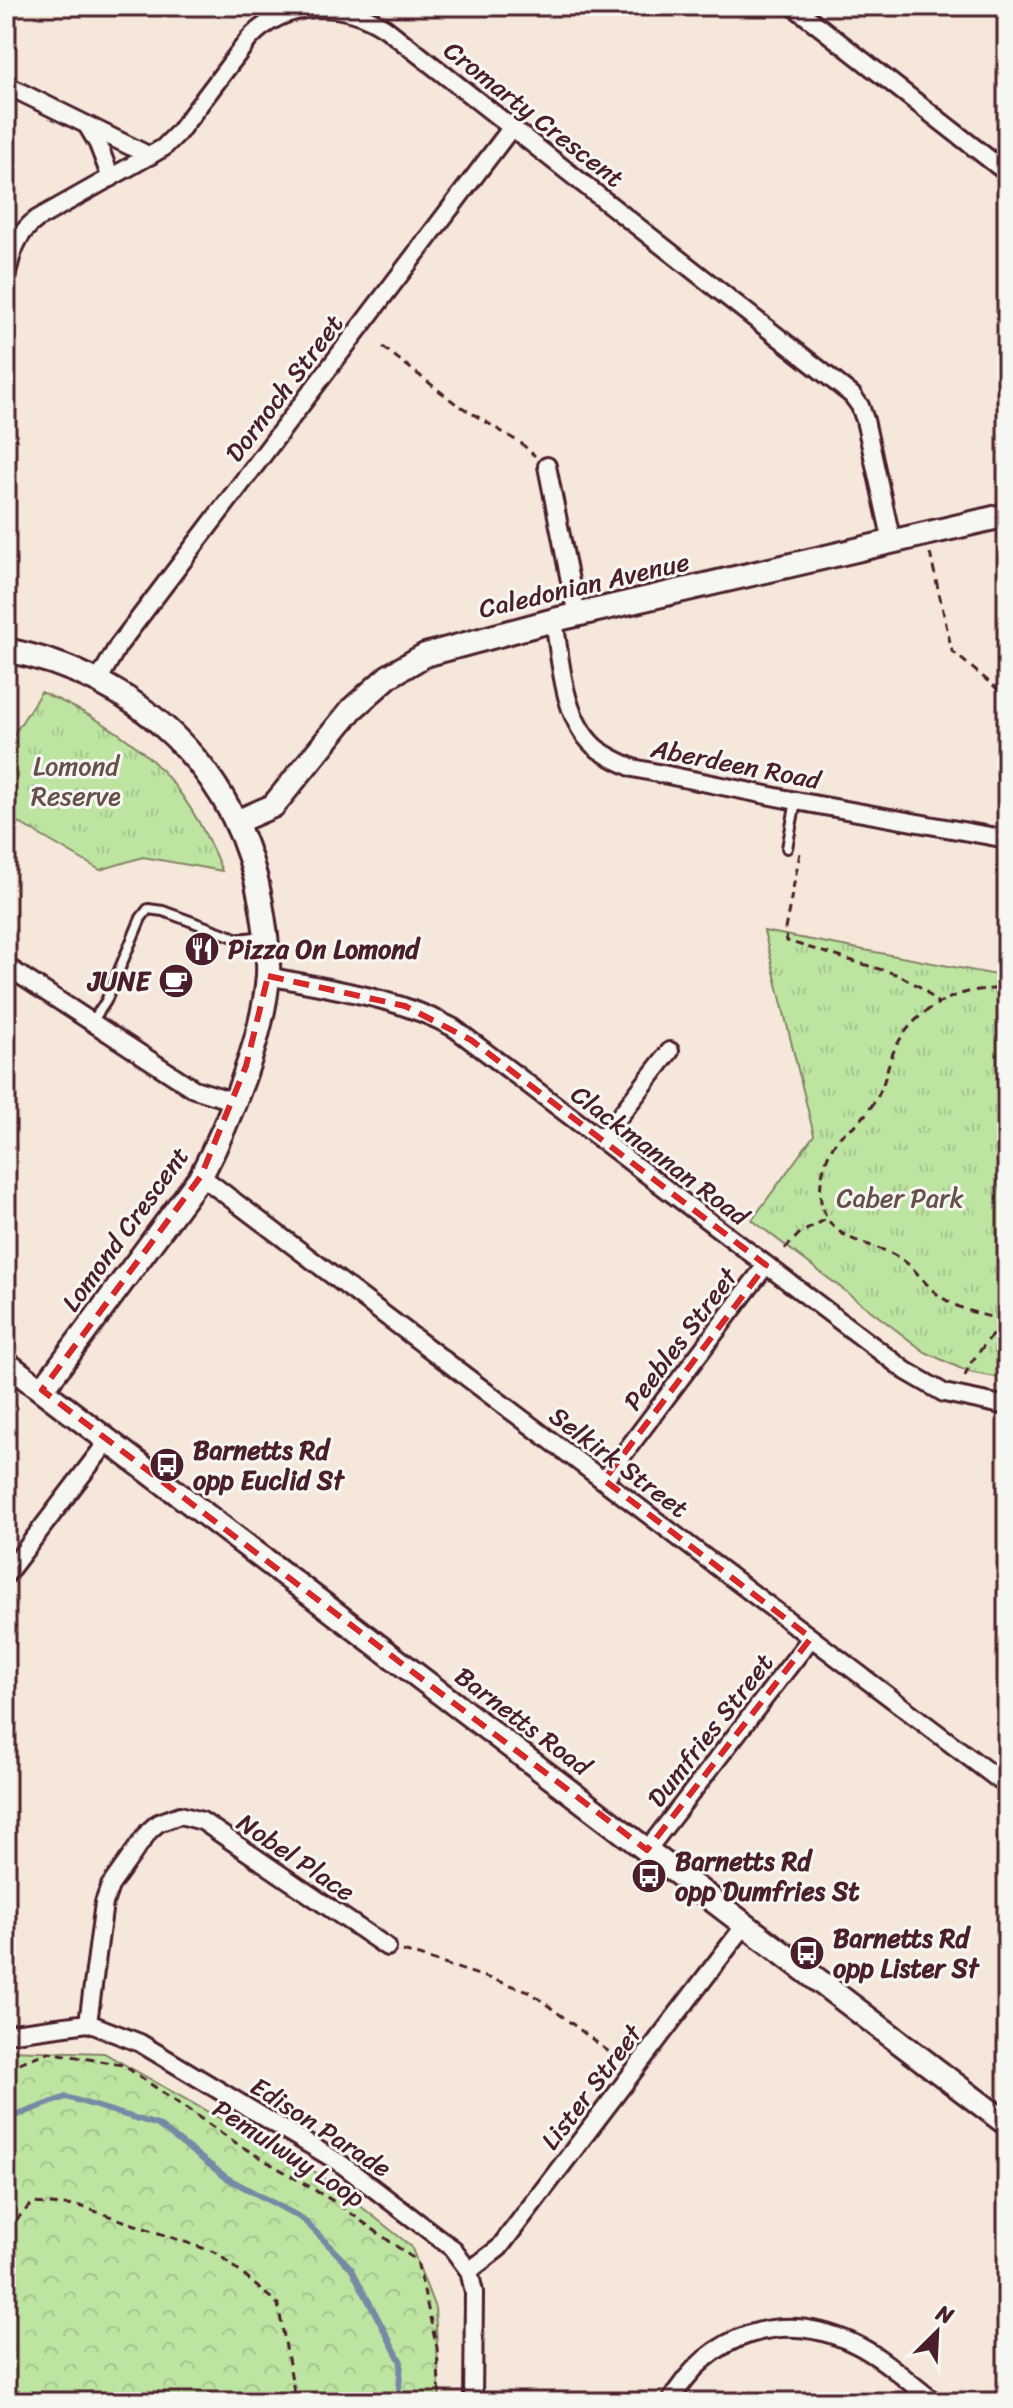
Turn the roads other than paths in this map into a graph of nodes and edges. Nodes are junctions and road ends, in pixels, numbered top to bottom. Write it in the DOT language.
graph roads {
  1 [pos="793,6"];
  2 [pos="6,85"];
  3 [pos="84,123"];
  4 [pos="512,127"];
  5 [pos="150,156"];
  6 [pos="1007,173"];
  7 [pos="111,178"];
  8 [pos="6,278"];
  9 [pos="547,466"];
  10 [pos="1007,515"];
  11 [pos="892,542"];
  12 [pos="577,616"];
  13 [pos="554,620"];
  14 [pos="6,650"];
  15 [pos="98,681"];
  16 [pos="796,801"];
  17 [pos="236,822"];
  18 [pos="1007,839"];
  19 [pos="787,848"];
  20 [pos="266,935"];
  21 [pos="6,966"];
  22 [pos="268,976"];
  23 [pos="92,1022"];
  24 [pos="670,1051"];
  25 [pos="233,1101"];
  26 [pos="601,1140"];
  27 [pos="201,1176"];
  28 [pos="766,1265"];
  29 [pos="6,1363"];
  30 [pos="42,1390"];
  31 [pos="1007,1406"];
  32 [pos="108,1441"];
  33 [pos="604,1480"];
  34 [pos="6,1575"];
  35 [pos="811,1638"];
  36 [pos="1007,1786"];
  37 [pos="647,1850"];
  38 [pos="745,1925"];
  39 [pos="387,1947"];
  40 [pos="88,2023"];
  41 [pos="6,2034"];
  42 [pos="1007,2124"];
  43 [pos="469,2271"];
  44 [pos="473,2402"];
  45 [pos="670,2402"];
  46 [pos="935,2402"];
  1 -- 6 [label="street"];
  2 -- 3 [label="street"];
  3 -- 5 [label="street"];
  3 -- 7 [label="street"];
  4 -- 5 [label="street, Cromarty Crescent"];
  4 -- 11 [label="street, Cromarty Crescent"];
  4 -- 15 [label="street, Dornoch Street"];
  5 -- 7 [label="street, Cromarty Crescent"];
  7 -- 8 [label="street, Cromarty Crescent"];
  9 -- 12 [label="street"];
  10 -- 11 [label="street, Caledonian Avenue"];
  11 -- 12 [label="street, Caledonian Avenue"];
  12 -- 13 [label="street, Caledonian Avenue"];
  13 -- 16 [label="street, Aberdeen Road"];
  13 -- 17 [label="street, Caledonian Avenue"];
  14 -- 15 [label="street, Lomond Crescent"];
  15 -- 17 [label="street, Lomond Crescent"];
  16 -- 18 [label="street, Aberdeen Road"];
  16 -- 19 [label="lane"];
  17 -- 20 [label="street, Lomond Crescent"];
  20 -- 22 [label="street, Lomond Crescent"];
  20 -- 23 [label="lane"];
  21 -- 23 [label="street"];
  22 -- 25 [label="street, Lomond Crescent"];
  22 -- 26 [label="street, Clackmannan Road"];
  23 -- 25 [label="street"];
  24 -- 26 [label="street"];
  25 -- 27 [label="street, Lomond Crescent"];
  26 -- 28 [label="street, Clackmannan Road"];
  27 -- 30 [label="street, Lomond Crescent"];
  27 -- 33 [label="street, Selkirk Street"];
  28 -- 31 [label="street, Clackmannan Road"];
  28 -- 33 [label="street, Peebles Street"];
  29 -- 30 [label="street, Barnetts Road"];
  30 -- 32 [label="street, Barnetts Road"];
  32 -- 34 [label="street"];
  32 -- 37 [label="street, Barnetts Road"];
  33 -- 35 [label="street, Selkirk Street"];
  35 -- 36 [label="street, Selkirk Street"];
  35 -- 37 [label="street, Dumfries Street"];
  37 -- 38 [label="street, Barnetts Road"];
  38 -- 42 [label="street, Barnetts Road"];
  38 -- 43 [label="street, Lister Street"];
  39 -- 40 [label="street, Nobel Place"];
  40 -- 41 [label="street, Edison Parade"];
  40 -- 43 [label="street, Edison Parade"];
  43 -- 44 [label="street"];
  45 -- 46 [label="street"];
}
